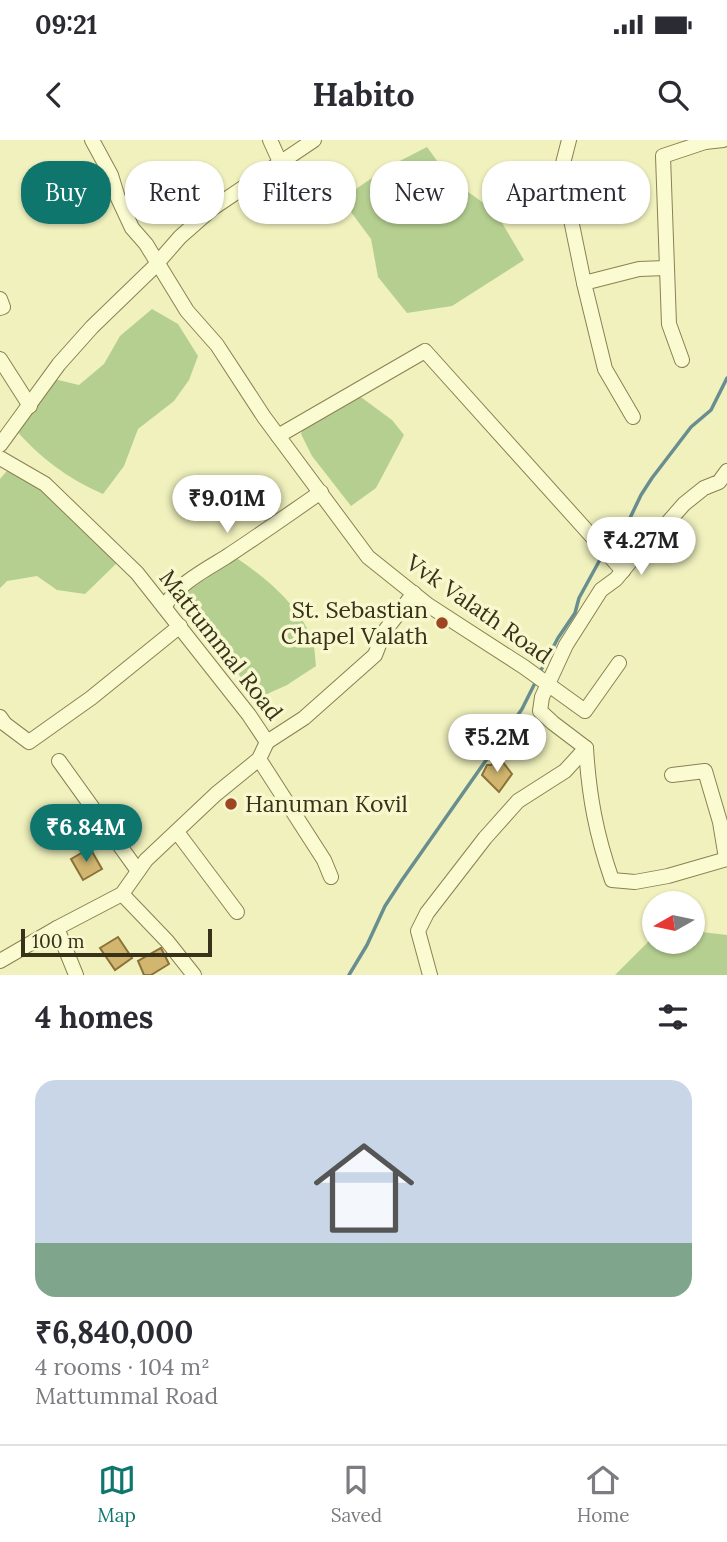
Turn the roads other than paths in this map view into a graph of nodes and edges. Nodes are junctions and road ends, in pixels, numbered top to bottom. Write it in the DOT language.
graph roads {
  1 [pos="92,140"];
  2 [pos="270,140"];
  3 [pos="314,140"];
  4 [pos="569,140"];
  5 [pos="705,141"];
  6 [pos="724,141"];
  7 [pos="280,161"];
  8 [pos="282,161"];
  9 [pos="238,191"];
  10 [pos="157,264"];
  11 [pos="666,268"];
  12 [pos="583,283"];
  13 [pos="0,299"];
  14 [pos="0,308"];
  15 [pos="0,359"];
  16 [pos="682,360"];
  17 [pos="30,407"];
  18 [pos="633,417"];
  19 [pos="278,436"];
  20 [pos="0,445"];
  21 [pos="0,458"];
  22 [pos="727,471"];
  23 [pos="321,492"];
  24 [pos="623,571"];
  25 [pos="414,593"];
  26 [pos="164,607"];
  27 [pos="180,626"];
  28 [pos="620,663"];
  29 [pos="547,684"];
  30 [pos="2,724"];
  31 [pos="267,742"];
  32 [pos="586,748"];
  33 [pos="259,759"];
  34 [pos="59,761"];
  35 [pos="672,775"];
  36 [pos="177,832"];
  37 [pos="726,859"];
  38 [pos="138,871"];
  39 [pos="331,877"];
  40 [pos="122,894"];
  41 [pos="237,912"];
  42 [pos="57,928"];
  43 [pos="0,961"];
  44 [pos="76,975"];
  45 [pos="194,975"];
  46 [pos="430,975"];
  1 -- 10 [label="street, Vvk Valath Road"];
  2 -- 7 [label="street"];
  3 -- 8 [label="street"];
  4 -- 12 [label="street"];
  5 -- 6 [label="street"];
  5 -- 11 [label="street"];
  9 -- 10 [label="street"];
  10 -- 17 [label="street"];
  10 -- 19 [label="street, Vvk Valath Road"];
  11 -- 12 [label="street"];
  11 -- 16 [label="street"];
  12 -- 18 [label="street"];
  13 -- 14 [label="street"];
  15 -- 17 [label="street"];
  17 -- 20 [label="street"];
  19 -- 23 [label="street, Vvk Valath Road"];
  19 -- 24 [label="street"];
  21 -- 26 [label="street, Mattummal Road"];
  22 -- 24 [label="street"];
  23 -- 25 [label="street, Vvk Valath Road"];
  23 -- 26 [label="street"];
  24 -- 29 [label="street"];
  25 -- 29 [label="street, Vvk Valath Road"];
  25 -- 31 [label="street"];
  26 -- 27 [label="street, Mattummal Road"];
  27 -- 30 [label="street"];
  27 -- 31 [label="street, Mattummal Road"];
  28 -- 29 [label="street"];
  29 -- 32 [label="street, Vvk Valath Road"];
  31 -- 33 [label="street, Mattummal Road"];
  32 -- 37 [label="street"];
  32 -- 46 [label="street"];
  33 -- 36 [label="street, Mattummal Road"];
  33 -- 39 [label="street"];
  34 -- 38 [label="street"];
  35 -- 37 [label="street"];
  36 -- 38 [label="street, Mattummal Road"];
  36 -- 41 [label="street"];
  38 -- 40 [label="street, Mattummal Road"];
  40 -- 42 [label="street, Mattummal Road"];
  40 -- 45 [label="street"];
  42 -- 43 [label="street, Mattummal Road"];
  42 -- 44 [label="street"];
}
